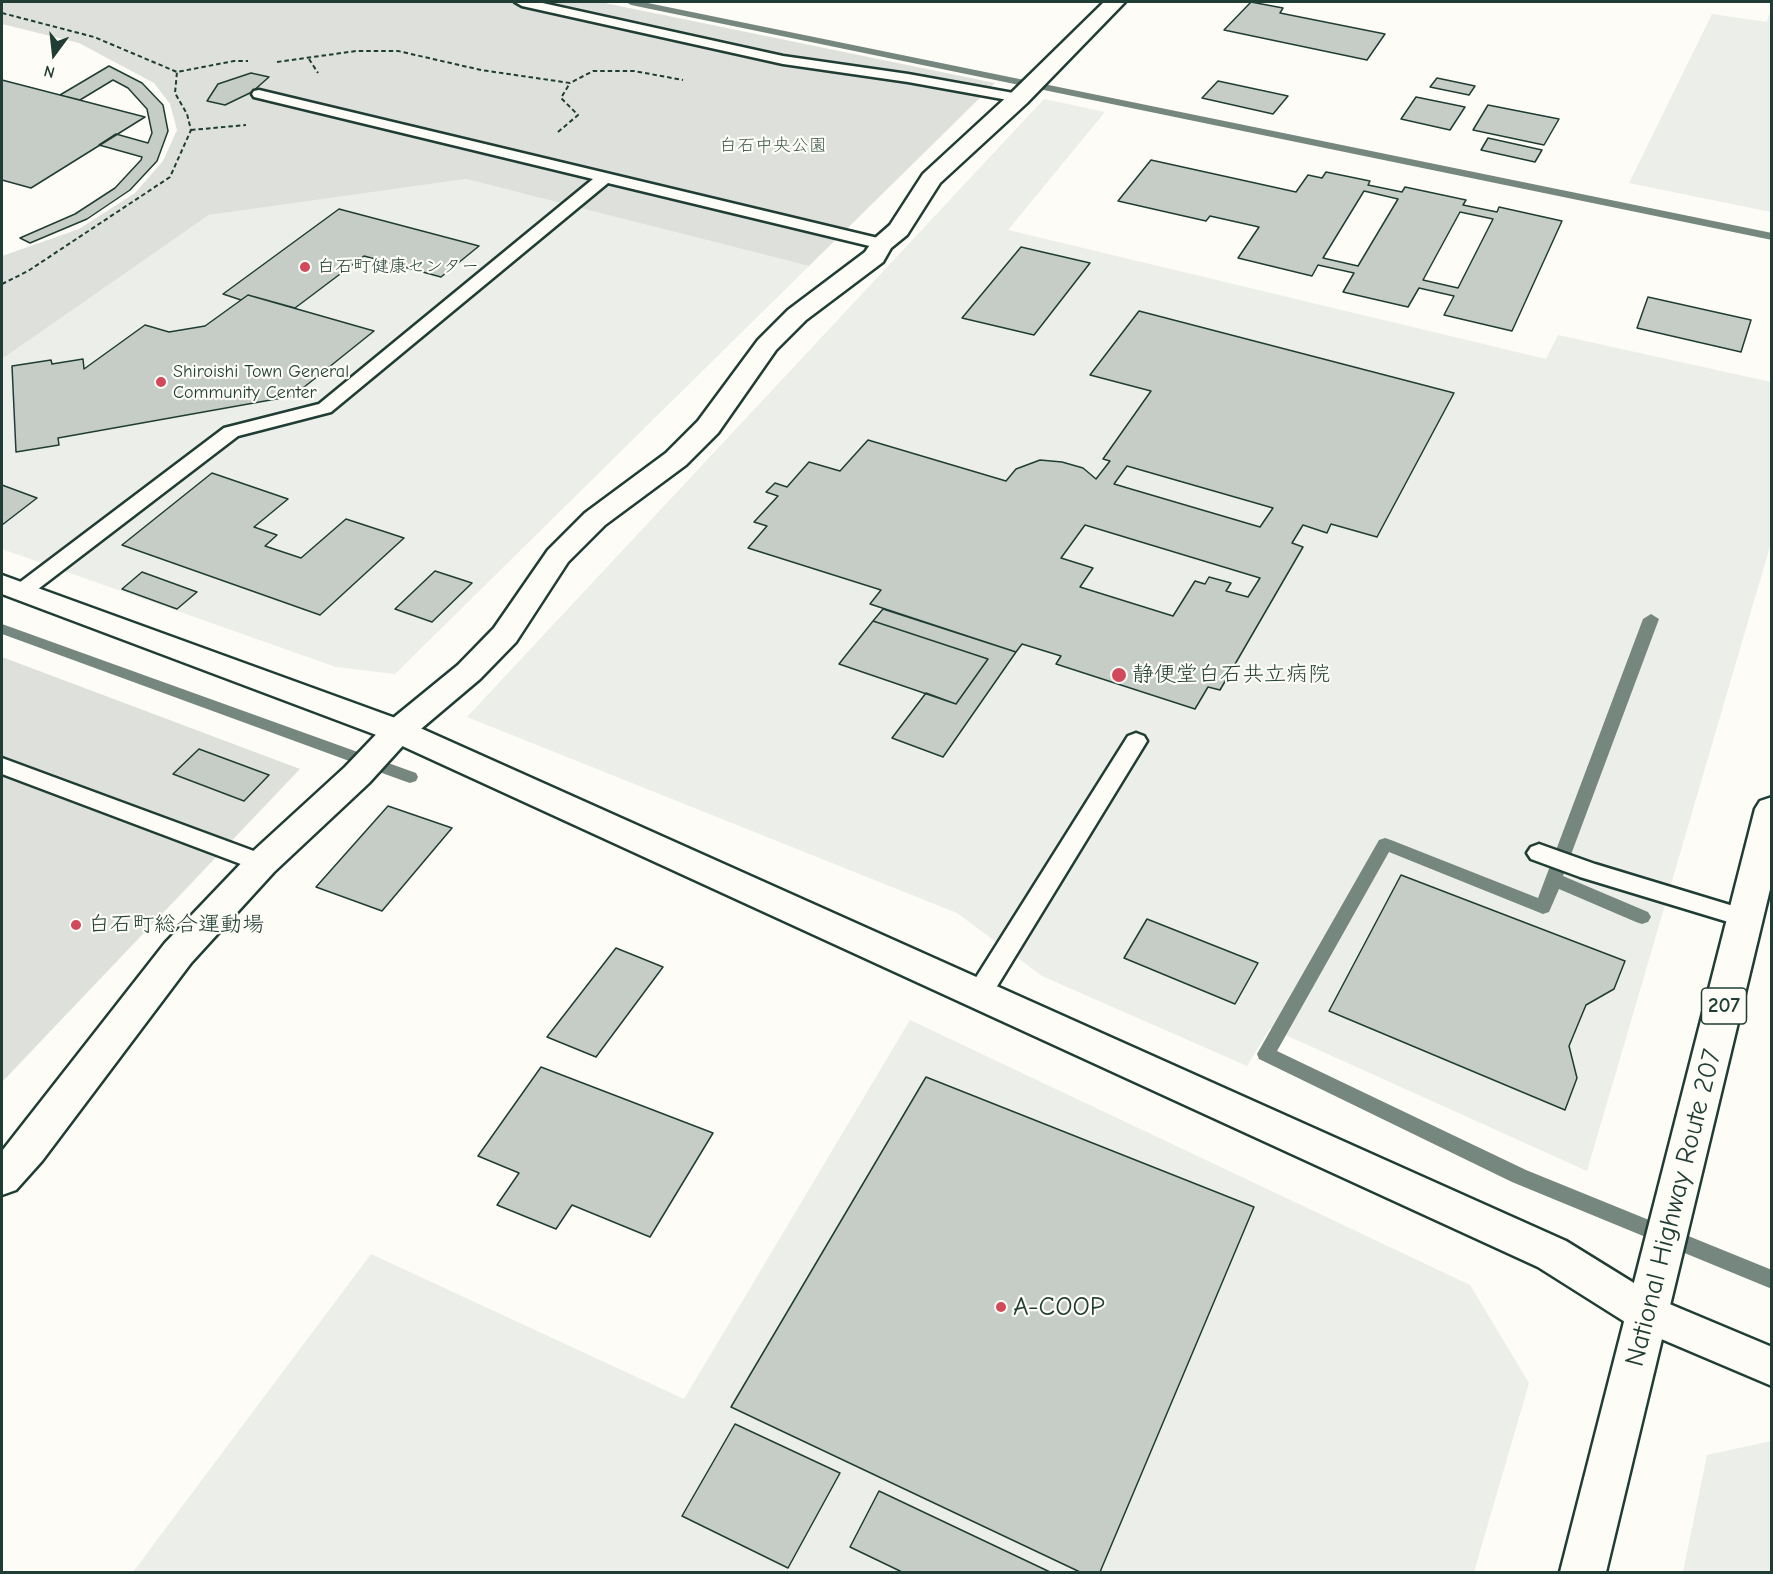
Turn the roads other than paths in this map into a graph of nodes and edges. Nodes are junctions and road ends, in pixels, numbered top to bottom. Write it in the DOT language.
graph roads {
  1 [pos="522,2"];
  2 [pos="1115,2"];
  3 [pos="259,94"];
  4 [pos="1019,98"];
  5 [pos="604,178"];
  6 [pos="882,244"];
  7 [pos="12,587"];
  8 [pos="392,738"];
  9 [pos="1136,741"];
  10 [pos="2,766"];
  11 [pos="1772,809"];
  12 [pos="1539,853"];
  13 [pos="262,863"];
  14 [pos="1745,918"];
  15 [pos="979,994"];
  16 [pos="2,1178"];
  17 [pos="1648,1314"];
  18 [pos="1772,1367"];
  19 [pos="1583,1572"];
  1 -- 4 [label="lane"];
  2 -- 4 [label="main road"];
  3 -- 5 [label="lane"];
  4 -- 6 [label="main road"];
  5 -- 6 [label="lane"];
  5 -- 7 [label="lane"];
  6 -- 8 [label="main road"];
  7 -- 8 [label="main road"];
  8 -- 13 [label="main road"];
  8 -- 15 [label="main road"];
  9 -- 15 [label="lane"];
  10 -- 13 [label="lane"];
  11 -- 14 [label="main road, National Highway Route 207 / 207"];
  12 -- 14 [label="lane"];
  13 -- 16 [label="main road"];
  14 -- 17 [label="main road, National Highway Route 207 / 207"];
  15 -- 17 [label="main road"];
  17 -- 18 [label="main road"];
  17 -- 19 [label="main road, National Highway Route 207 / 207"];
}
